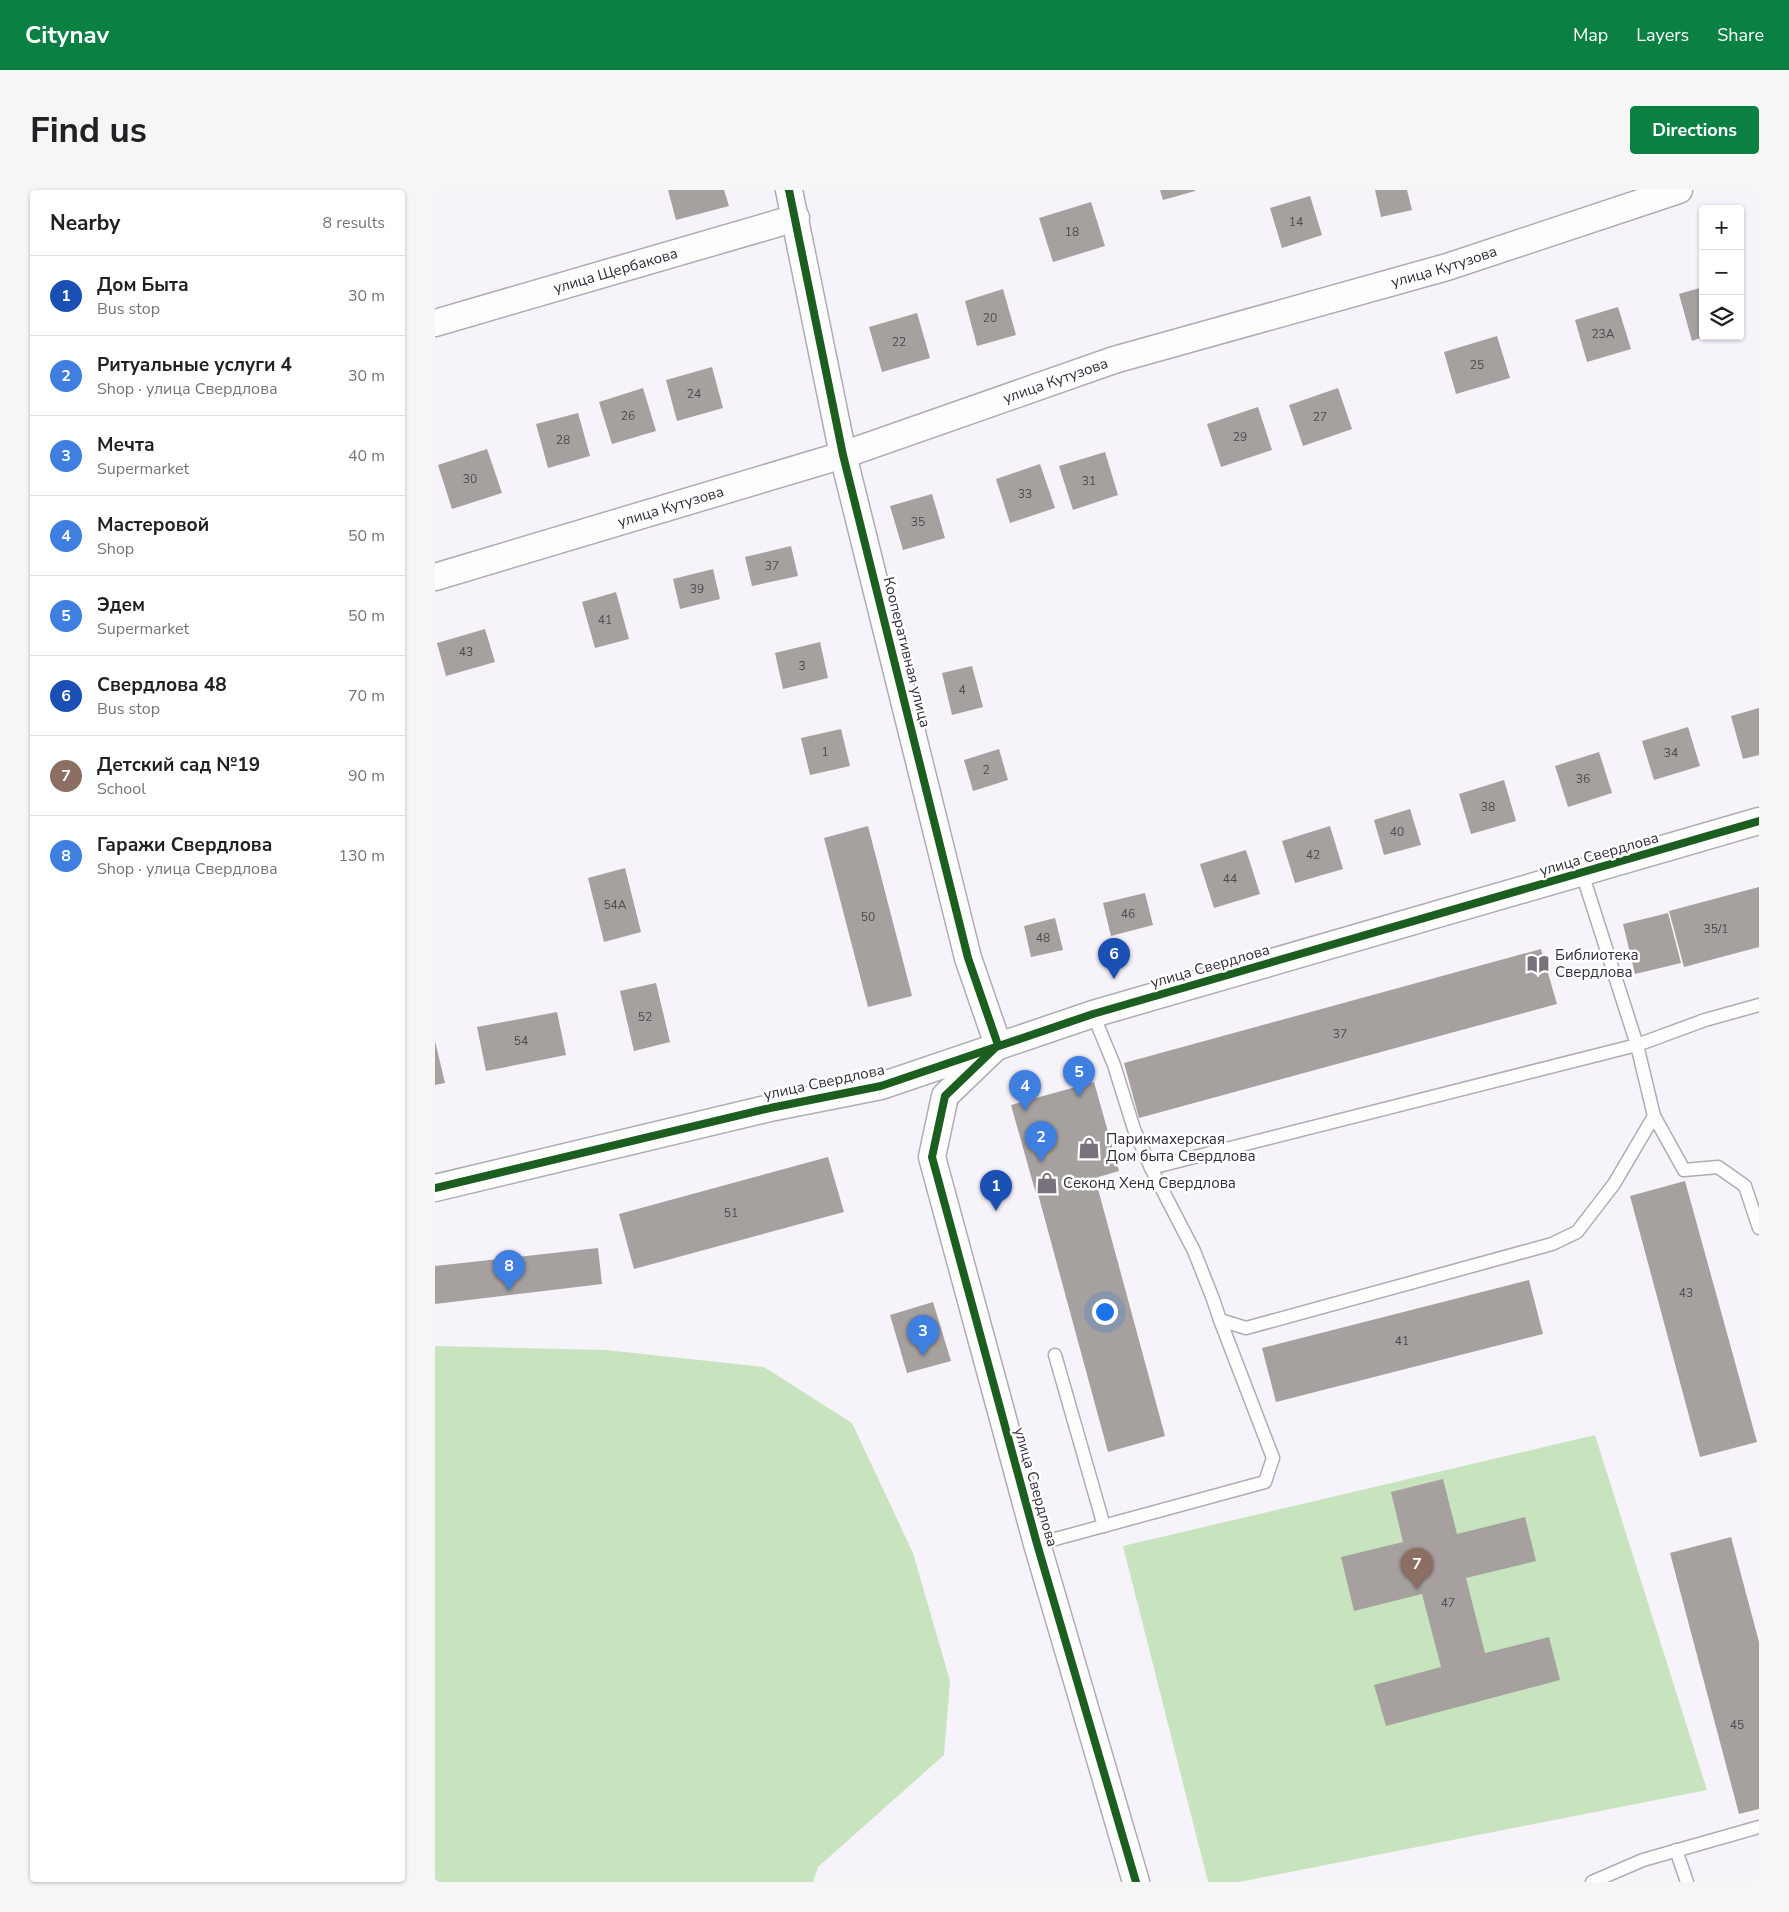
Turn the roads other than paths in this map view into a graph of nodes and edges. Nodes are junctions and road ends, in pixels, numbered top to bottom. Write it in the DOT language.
graph roads {
  1 [pos="789,190"];
  2 [pos="1679,190"];
  3 [pos="796,218"];
  4 [pos="435,324"];
  5 [pos="843,455"];
  6 [pos="435,576"];
  7 [pos="1759,821"];
  8 [pos="1582,874"];
  9 [pos="1759,1005"];
  10 [pos="1093,1014"];
  11 [pos="998,1045"];
  12 [pos="1637,1045"];
  13 [pos="1654,1116"];
  14 [pos="1151,1168"];
  15 [pos="435,1188"];
  16 [pos="1759,1228"];
  17 [pos="1220,1320"];
  18 [pos="1055,1355"];
  19 [pos="1104,1526"];
  20 [pos="1037,1544"];
  21 [pos="1759,1827"];
  22 [pos="1676,1850"];
  23 [pos="1136,1882"];
  24 [pos="1592,1882"];
  25 [pos="1687,1882"];
  1 -- 3 [label="street, Кооперативная улица"];
  2 -- 5 [label="street, улица Кутузова"];
  3 -- 4 [label="street, улица Щербакова"];
  3 -- 5 [label="street, Кооперативная улица"];
  5 -- 6 [label="street, улица Кутузова"];
  5 -- 11 [label="street, Кооперативная улица"];
  7 -- 8 [label="street, улица Свердлова"];
  8 -- 10 [label="street, улица Свердлова"];
  8 -- 12 [label="lane"];
  9 -- 12 [label="lane"];
  10 -- 11 [label="street, улица Свердлова"];
  10 -- 14 [label="lane"];
  11 -- 15 [label="street, улица Свердлова"];
  11 -- 20 [label="street, улица Свердлова"];
  12 -- 13 [label="lane"];
  12 -- 14 [label="lane"];
  13 -- 16 [label="lane"];
  13 -- 17 [label="lane"];
  14 -- 17 [label="lane"];
  17 -- 19 [label="lane"];
  18 -- 19 [label="lane"];
  19 -- 20 [label="lane"];
  20 -- 23 [label="street, улица Свердлова"];
  21 -- 22 [label="lane"];
  22 -- 24 [label="lane"];
  22 -- 25 [label="lane"];
}
